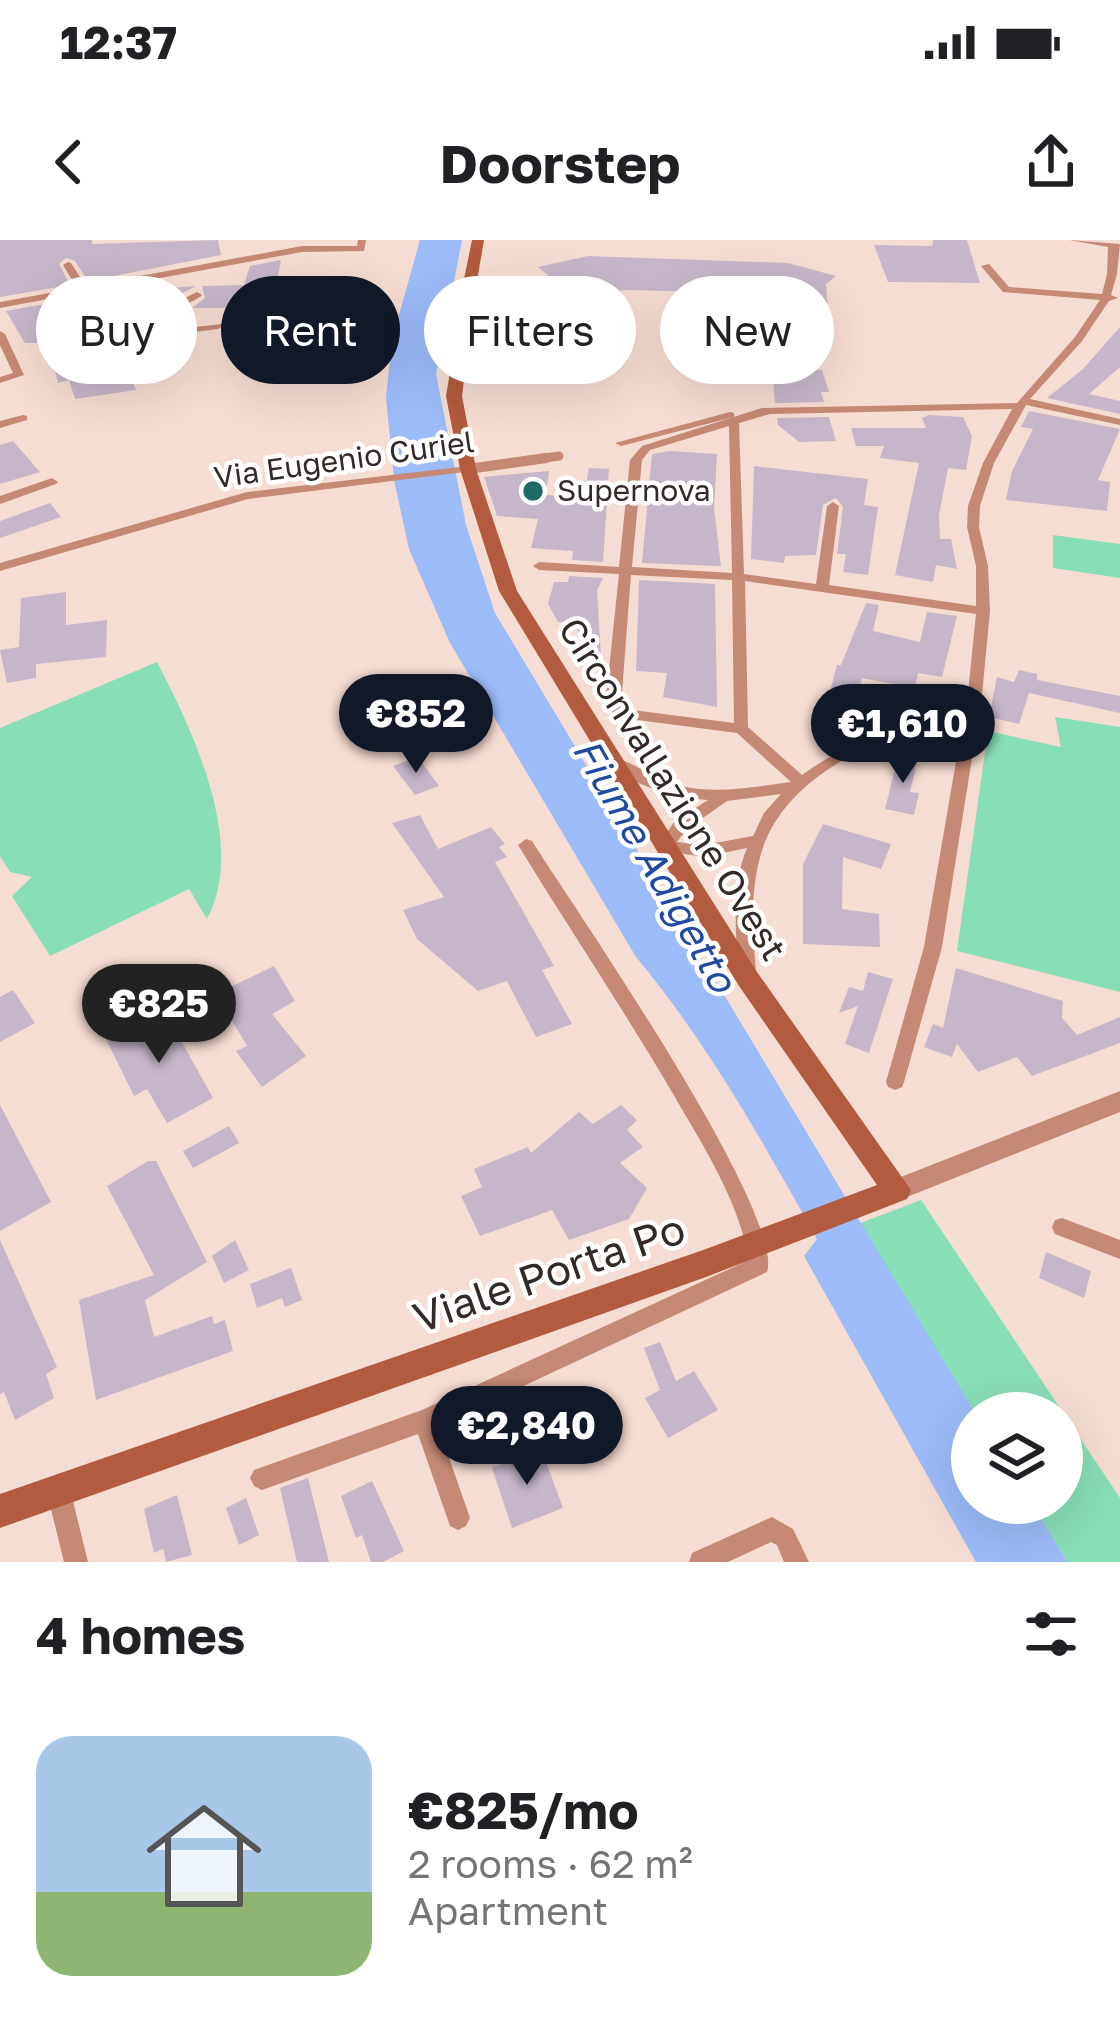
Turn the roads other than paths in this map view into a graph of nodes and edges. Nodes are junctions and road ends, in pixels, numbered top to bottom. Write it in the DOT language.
graph roads {
  1 [pos="478,240"];
  2 [pos="1073,240"];
  3 [pos="362,244"];
  4 [pos="1116,246"];
  5 [pos="68,265"];
  6 [pos="986,266"];
  7 [pos="74,276"];
  8 [pos="156,276"];
  9 [pos="471,276"];
  10 [pos="36,298"];
  11 [pos="1113,298"];
  12 [pos="0,305"];
  13 [pos="218,326"];
  14 [pos="197,329"];
  15 [pos="1,339"];
  16 [pos="0,380"];
  17 [pos="455,384"];
  18 [pos="472,384"];
  19 [pos="454,396"];
  20 [pos="1021,403"];
  21 [pos="769,411"];
  22 [pos="23,418"];
  23 [pos="1120,422"];
  24 [pos="0,425"];
  25 [pos="735,425"];
  26 [pos="621,443"];
  27 [pos="559,456"];
  28 [pos="464,469"];
  29 [pos="52,482"];
  30 [pos="0,500"];
  31 [pos="833,506"];
  32 [pos="539,566"];
  33 [pos="0,567"];
  34 [pos="627,569"];
  35 [pos="741,577"];
  36 [pos="822,587"];
  37 [pos="983,610"];
  38 [pos="975,695"];
  39 [pos="741,729"];
  40 [pos="612,761"];
  41 [pos="794,783"];
  42 [pos="720,800"];
  43 [pos="754,841"];
  44 [pos="526,845"];
  45 [pos="666,846"];
  46 [pos="748,979"];
  47 [pos="895,1082"];
  48 [pos="1120,1101"];
  49 [pos="886,1194"];
  50 [pos="1062,1227"];
  51 [pos="769,1240"];
  52 [pos="1120,1250"];
  53 [pos="425,1420"];
  54 [pos="262,1478"];
  55 [pos="58,1489"];
  56 [pos="0,1511"];
  57 [pos="458,1518"];
  58 [pos="76,1562"];
  59 [pos="701,1562"];
  60 [pos="797,1562"];
  1 -- 9 [label="main road, Circonvallazione Ovest"];
  2 -- 4 [label="street"];
  3 -- 8 [label="street"];
  4 -- 11 [label="street"];
  5 -- 7 [label="street"];
  6 -- 11 [label="street"];
  10 -- 12 [label="street"];
  11 -- 20 [label="street"];
  13 -- 14 [label="street"];
  15 -- 16 [label="street"];
  17 -- 19 [label="main road, Circonvallazione Ovest"];
  18 -- 19 [label="main road"];
  19 -- 28 [label="main road, Circonvallazione Ovest"];
  20 -- 21 [label="street"];
  20 -- 23 [label="street"];
  20 -- 37 [label="street"];
  21 -- 25 [label="street"];
  21 -- 26 [label="street"];
  22 -- 24 [label="street"];
  25 -- 34 [label="street"];
  25 -- 35 [label="street"];
  27 -- 28 [label="street, Via Eugenio Curiel"];
  28 -- 33 [label="street, Via Eugenio Curiel"];
  28 -- 40 [label="main road, Circonvallazione Ovest"];
  29 -- 30 [label="street"];
  31 -- 36 [label="street"];
  32 -- 34 [label="street"];
  34 -- 35 [label="street"];
  34 -- 39 [label="street"];
  35 -- 36 [label="street"];
  35 -- 39 [label="street"];
  36 -- 37 [label="street"];
  37 -- 38 [label="street"];
  38 -- 41 [label="street"];
  38 -- 47 [label="street"];
  39 -- 41 [label="street"];
  40 -- 42 [label="street"];
  40 -- 45 [label="main road, Circonvallazione Ovest"];
  41 -- 42 [label="street"];
  41 -- 43 [label="street"];
  42 -- 45 [label="street"];
  43 -- 45 [label="street"];
  43 -- 46 [label="street"];
  44 -- 51 [label="street"];
  45 -- 46 [label="main road, Circonvallazione Ovest"];
  46 -- 49 [label="main road, Circonvallazione Ovest"];
  48 -- 49 [label="street, Viale Porta Po"];
  49 -- 51 [label="main road, Viale Porta Po"];
  50 -- 52 [label="street"];
  51 -- 53 [label="street"];
  51 -- 55 [label="main road, Viale Porta Po"];
  53 -- 54 [label="street"];
  53 -- 57 [label="street"];
  55 -- 56 [label="main road, Viale Porta Po"];
  55 -- 58 [label="street"];
  59 -- 60 [label="street"];
}
